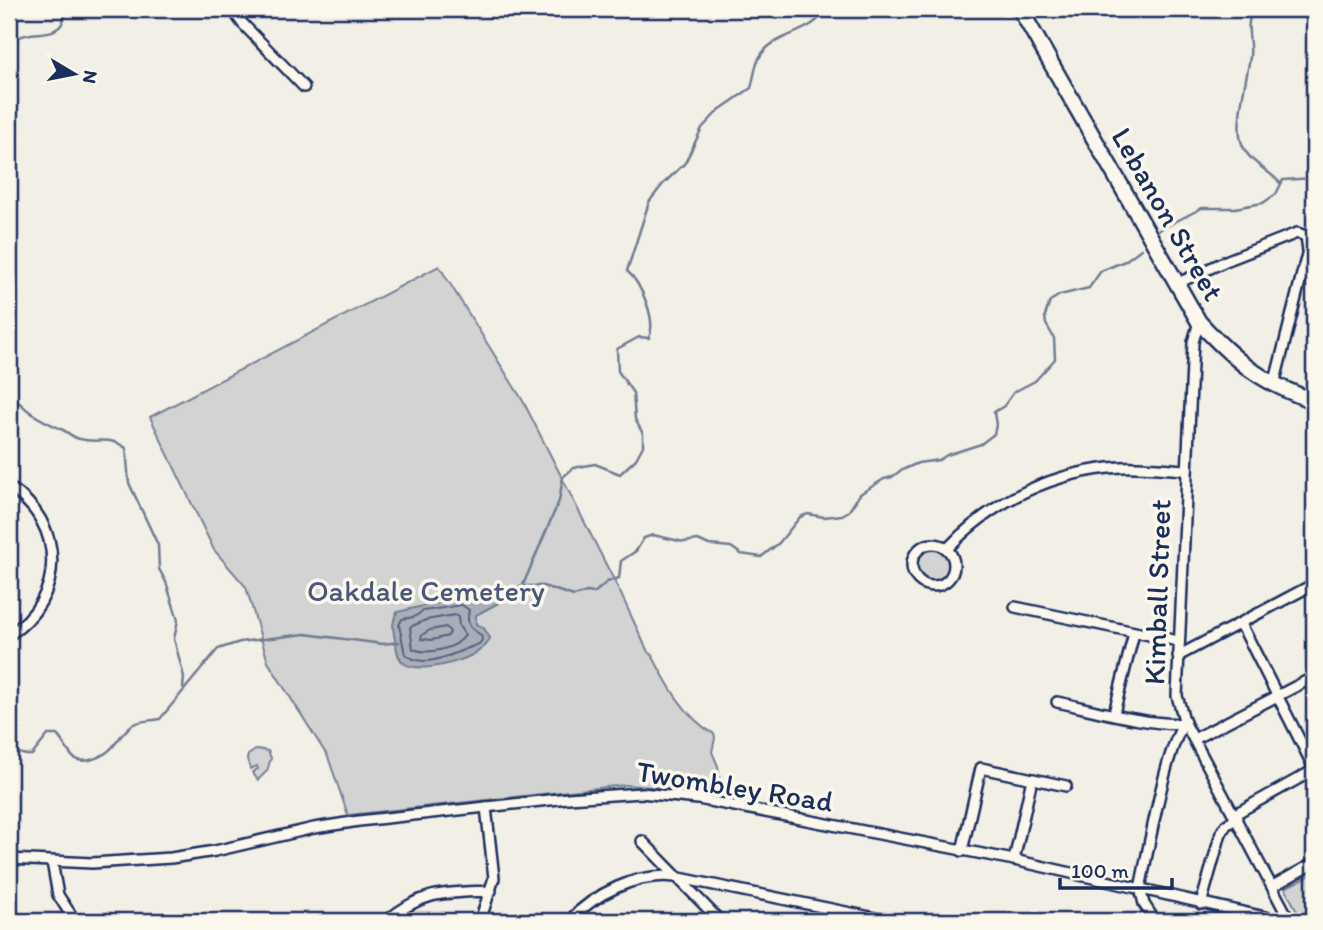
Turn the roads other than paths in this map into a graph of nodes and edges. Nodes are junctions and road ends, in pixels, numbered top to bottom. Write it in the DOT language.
graph roads {
  1 [pos="232,9"];
  2 [pos="1020,9"];
  3 [pos="304,88"];
  4 [pos="1176,284"];
  5 [pos="1199,322"];
  6 [pos="1273,385"];
  7 [pos="1314,401"];
  8 [pos="1186,470"];
  9 [pos="9,487"];
  10 [pos="948,548"];
  11 [pos="1314,584"];
  12 [pos="1015,607"];
  13 [pos="1241,624"];
  14 [pos="1134,633"];
  15 [pos="9,635"];
  16 [pos="1178,641"];
  17 [pos="1178,656"];
  18 [pos="1314,677"];
  19 [pos="1277,697"];
  20 [pos="1057,702"];
  21 [pos="1114,713"];
  22 [pos="1185,723"];
  23 [pos="1194,739"];
  24 [pos="1314,769"];
  25 [pos="1031,779"];
  26 [pos="1066,786"];
  27 [pos="486,807"];
  28 [pos="1236,816"];
  29 [pos="642,841"];
  30 [pos="962,851"];
  31 [pos="9,859"];
  32 [pos="1013,860"];
  33 [pos="52,862"];
  34 [pos="1314,863"];
  35 [pos="675,877"];
  36 [pos="1273,886"];
  37 [pos="1140,888"];
  38 [pos="491,891"];
  39 [pos="1201,904"];
  40 [pos="75,921"];
  41 [pos="387,921"];
  42 [pos="480,921"];
  43 [pos="569,921"];
  44 [pos="720,921"];
  45 [pos="890,921"];
  46 [pos="1154,921"];
  47 [pos="1282,921"];
  48 [pos="1290,921"];
  1 -- 3 [label="street"];
  2 -- 4 [label="highway, Lebanon Street"];
  4 -- 5 [label="highway, Lebanon Street"];
  4 -- 6 [label="street"];
  5 -- 6 [label="highway, Lebanon Street"];
  5 -- 8 [label="street, Kimball Street"];
  6 -- 7 [label="highway, Lebanon Street"];
  8 -- 10 [label="street"];
  8 -- 16 [label="street, Kimball Street"];
  9 -- 15 [label="street"];
  10 -- 10 [label="street"];
  11 -- 13 [label="street"];
  12 -- 14 [label="street"];
  13 -- 17 [label="street"];
  13 -- 19 [label="street"];
  14 -- 16 [label="street"];
  14 -- 21 [label="street"];
  16 -- 17 [label="street, Kimball Street"];
  17 -- 22 [label="street, Kimball Street"];
  18 -- 19 [label="street"];
  19 -- 23 [label="street"];
  19 -- 24 [label="street"];
  20 -- 21 [label="street"];
  21 -- 22 [label="street"];
  22 -- 23 [label="street, Kimball Street"];
  22 -- 37 [label="street"];
  23 -- 28 [label="street, Kimball Street"];
  24 -- 28 [label="street"];
  25 -- 26 [label="street"];
  25 -- 30 [label="street"];
  25 -- 32 [label="street"];
  27 -- 30 [label="street, Twombley Road"];
  27 -- 33 [label="street, Twombley Road"];
  27 -- 38 [label="street"];
  28 -- 36 [label="street, Kimball Street"];
  28 -- 39 [label="street"];
  29 -- 35 [label="street"];
  30 -- 32 [label="street, Twombley Road"];
  31 -- 33 [label="street, Twombley Road"];
  32 -- 37 [label="street, Twombley Road"];
  33 -- 40 [label="street"];
  34 -- 36 [label="street"];
  35 -- 43 [label="street"];
  35 -- 44 [label="street"];
  35 -- 45 [label="street"];
  36 -- 48 [label="street, Kimball Street"];
  37 -- 39 [label="street, Twombley Road"];
  37 -- 46 [label="street"];
  38 -- 41 [label="street"];
  38 -- 42 [label="street"];
  39 -- 47 [label="street, Twombley Road"];
}
